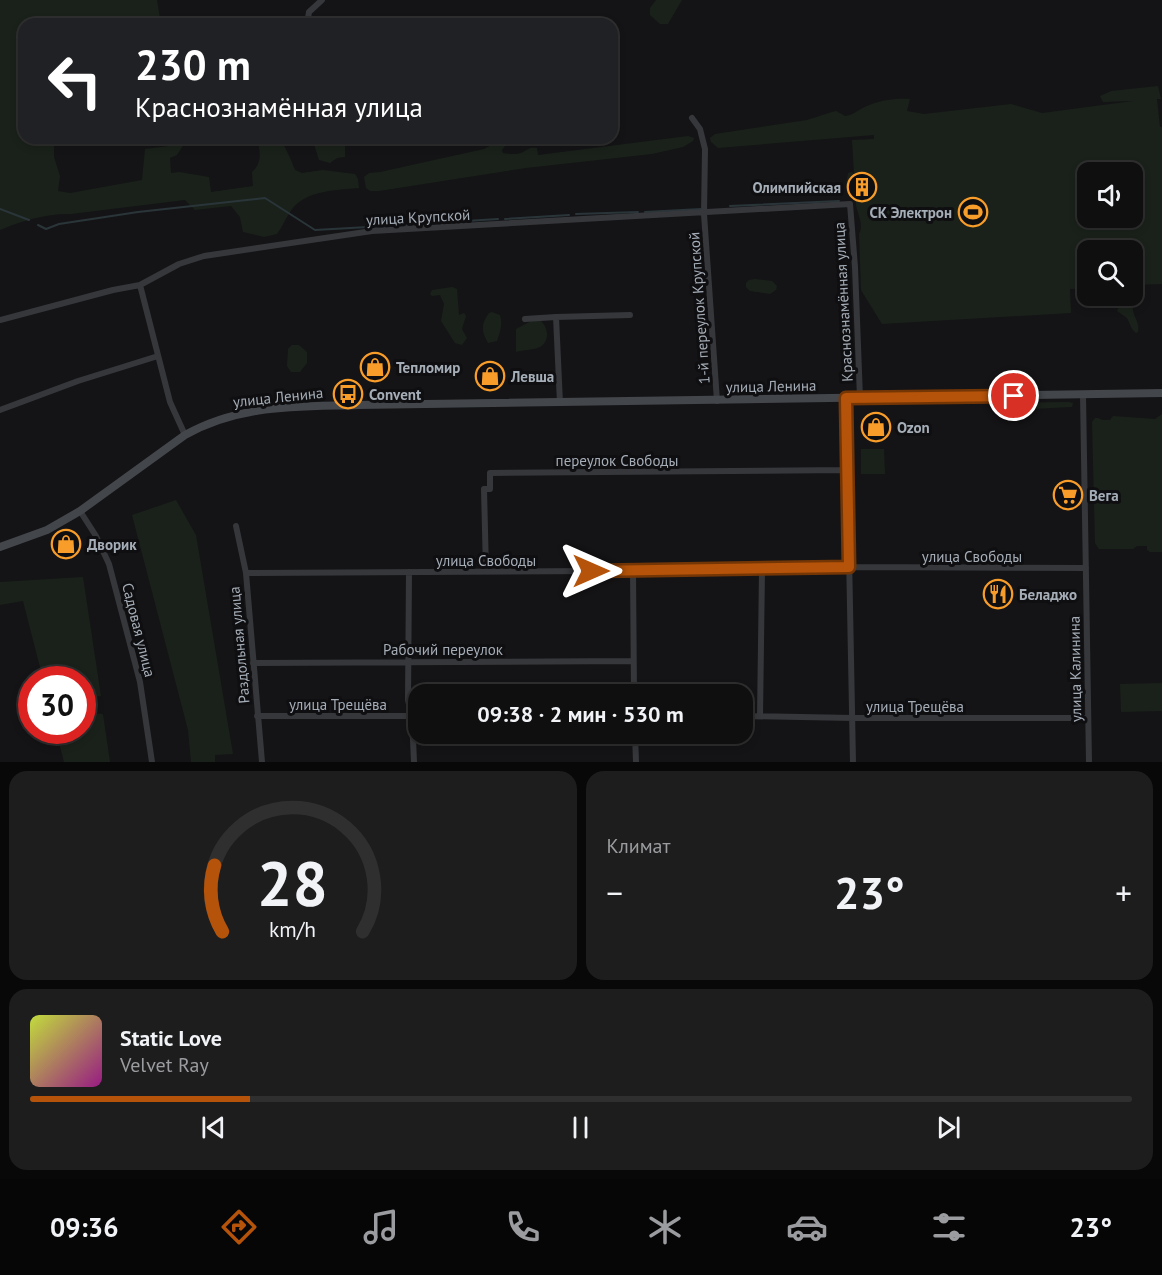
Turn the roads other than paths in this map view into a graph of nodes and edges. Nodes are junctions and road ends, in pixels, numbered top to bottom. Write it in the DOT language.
graph roads {
  1 [pos="321,0"];
  2 [pos="308,18"];
  3 [pos="693,118"];
  4 [pos="850,204"];
  5 [pos="704,214"];
  6 [pos="140,285"];
  7 [pos="630,315"];
  8 [pos="556,317"];
  9 [pos="525,319"];
  10 [pos="0,320"];
  11 [pos="158,356"];
  12 [pos="1162,393"];
  13 [pos="1083,395"];
  14 [pos="846,398"];
  15 [pos="860,398"];
  16 [pos="717,401"];
  17 [pos="560,403"];
  18 [pos="0,410"];
  19 [pos="185,435"];
  20 [pos="848,470"];
  21 [pos="80,511"];
  22 [pos="236,526"];
  23 [pos="0,547"];
  24 [pos="849,567"];
  25 [pos="1086,568"];
  26 [pos="762,570"];
  27 [pos="486,571"];
  28 [pos="633,571"];
  29 [pos="409,572"];
  30 [pos="246,573"];
  31 [pos="409,661"];
  32 [pos="633,661"];
  33 [pos="253,663"];
  34 [pos="408,684"];
  35 [pos="634,684"];
  36 [pos="257,716"];
  37 [pos="408,716"];
  38 [pos="753,716"];
  39 [pos="760,716"];
  40 [pos="853,718"];
  41 [pos="1088,718"];
  42 [pos="414,744"];
  43 [pos="635,744"];
  44 [pos="152,762"];
  45 [pos="262,762"];
  46 [pos="414,762"];
  47 [pos="636,762"];
  48 [pos="853,762"];
  49 [pos="1089,762"];
  1 -- 2 [label="street"];
  3 -- 5 [label="street, 1-й переулок Крупской"];
  4 -- 5 [label="street, улица Крупской"];
  4 -- 15 [label="street, Краснознамённая улица"];
  5 -- 6 [label="street, улица Крупской"];
  5 -- 16 [label="street, 1-й переулок Крупской"];
  6 -- 10 [label="street, улица Крупской"];
  6 -- 11 [label="street"];
  7 -- 8 [label="street"];
  8 -- 9 [label="street"];
  8 -- 17 [label="street"];
  11 -- 18 [label="street"];
  11 -- 19 [label="street"];
  12 -- 13 [label="street, улица Ленина"];
  13 -- 15 [label="street, улица Ленина"];
  13 -- 25 [label="street, улица Калинина"];
  14 -- 15 [label="street, улица Ленина"];
  14 -- 16 [label="street, улица Ленина"];
  14 -- 20 [label="street, Краснознамённая улица"];
  16 -- 17 [label="street, улица Ленина"];
  17 -- 19 [label="street, улица Ленина"];
  19 -- 21 [label="street, улица Ленина"];
  20 -- 24 [label="street, Краснознамённая улица"];
  20 -- 27 [label="street, переулок Свободы"];
  21 -- 23 [label="street, улица Ленина"];
  21 -- 44 [label="street, Садовая улица"];
  22 -- 30 [label="street, Раздольная улица"];
  24 -- 25 [label="street, улица Свободы"];
  24 -- 26 [label="street, улица Свободы"];
  24 -- 40 [label="street, Краснознамённая улица"];
  25 -- 41 [label="street, улица Калинина"];
  26 -- 28 [label="street, улица Свободы"];
  26 -- 39 [label="street"];
  27 -- 28 [label="street, улица Свободы"];
  27 -- 29 [label="street, улица Свободы"];
  28 -- 32 [label="street"];
  29 -- 30 [label="street, улица Свободы"];
  29 -- 31 [label="street"];
  30 -- 33 [label="street, Раздольная улица"];
  31 -- 32 [label="street, Рабочий переулок"];
  31 -- 33 [label="street, Рабочий переулок"];
  31 -- 34 [label="street"];
  32 -- 35 [label="street"];
  33 -- 36 [label="street, Раздольная улица"];
  36 -- 37 [label="street, улица Трещёва"];
  36 -- 45 [label="street, Раздольная улица"];
  38 -- 39 [label="street, улица Трещёва"];
  39 -- 40 [label="street, улица Трещёва"];
  40 -- 41 [label="street, улица Трещёва"];
  40 -- 48 [label="street, Краснознамённая улица"];
  41 -- 49 [label="street, улица Калинина"];
  42 -- 46 [label="street"];
  43 -- 47 [label="street"];
}
